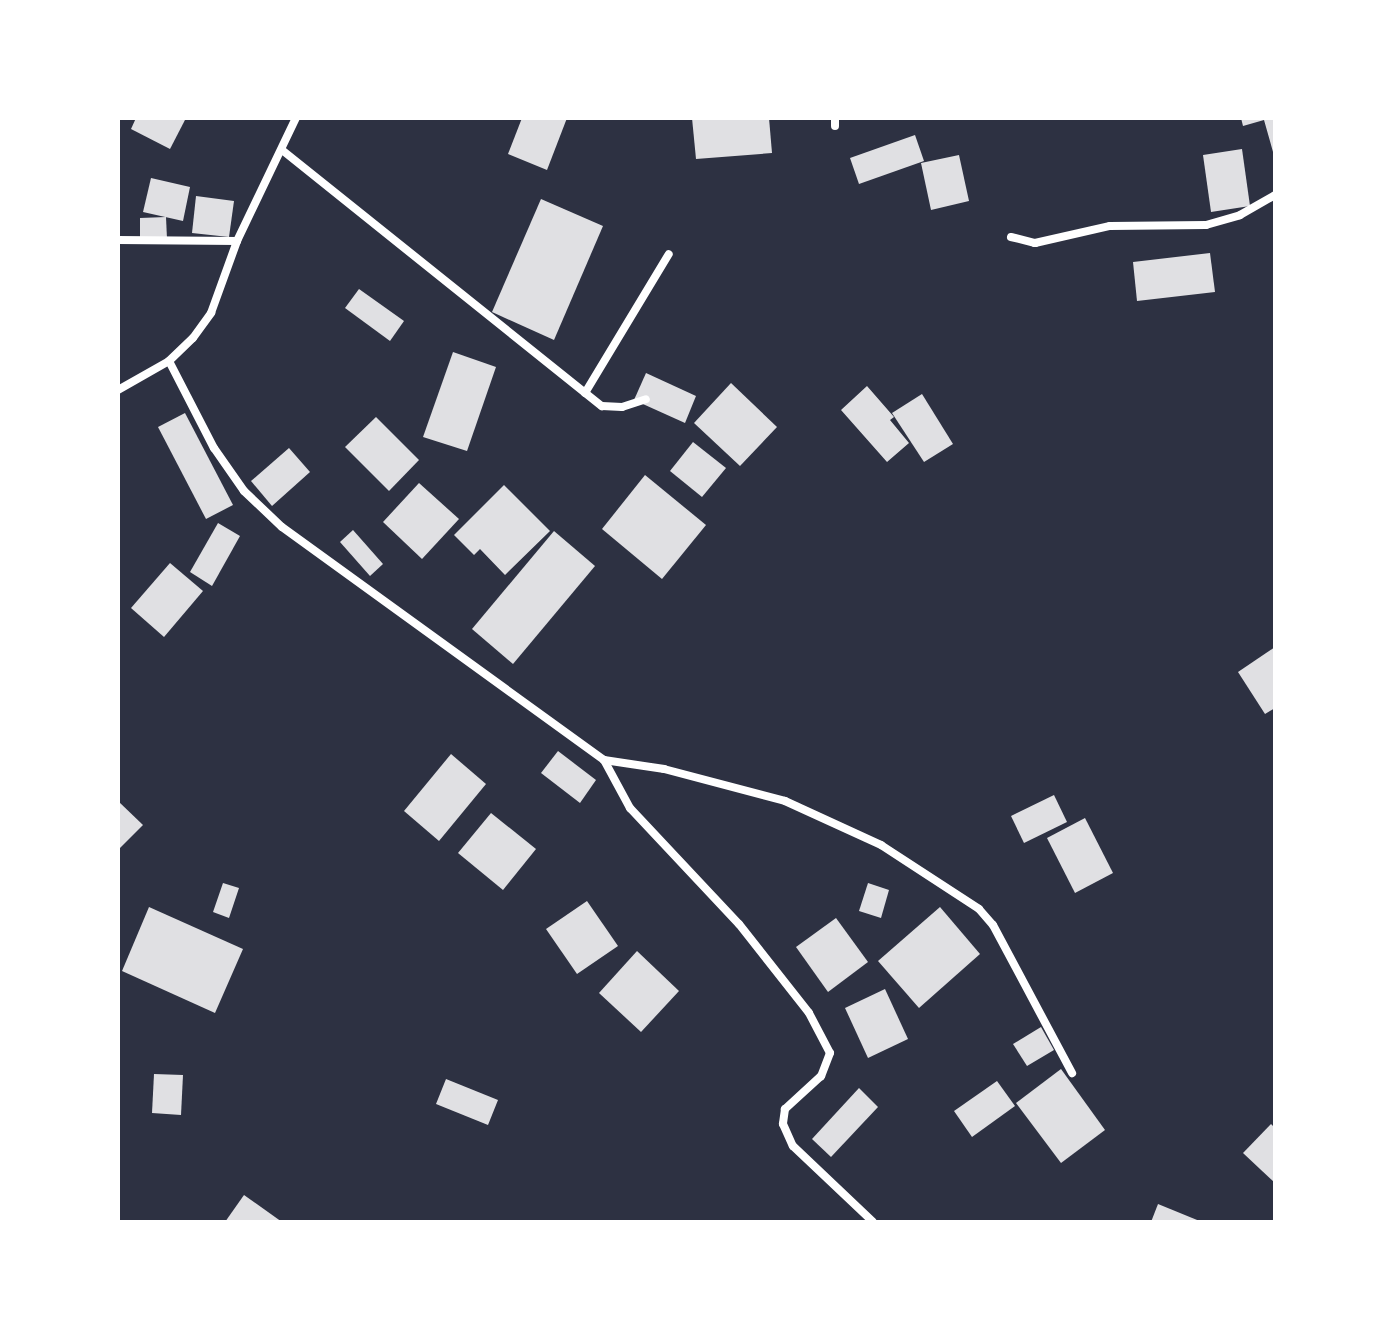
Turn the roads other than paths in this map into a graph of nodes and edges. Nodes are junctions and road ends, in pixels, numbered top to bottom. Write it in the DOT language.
graph roads {
  1 [pos="296,118"];
  2 [pos="282,150"];
  3 [pos="1275,195"];
  4 [pos="1011,237"];
  5 [pos="118,240"];
  6 [pos="237,241"];
  7 [pos="669,254"];
  8 [pos="169,361"];
  9 [pos="118,390"];
  10 [pos="585,393"];
  11 [pos="646,399"];
  12 [pos="604,760"];
  13 [pos="1072,1073"];
  14 [pos="873,1222"];
  1 -- 2 [label="street"];
  2 -- 6 [label="street"];
  2 -- 10 [label="street"];
  3 -- 4 [label="street"];
  5 -- 6 [label="street"];
  6 -- 8 [label="street"];
  7 -- 10 [label="street"];
  8 -- 9 [label="street"];
  8 -- 12 [label="street"];
  10 -- 11 [label="street"];
  12 -- 13 [label="street"];
  12 -- 14 [label="street"];
}
